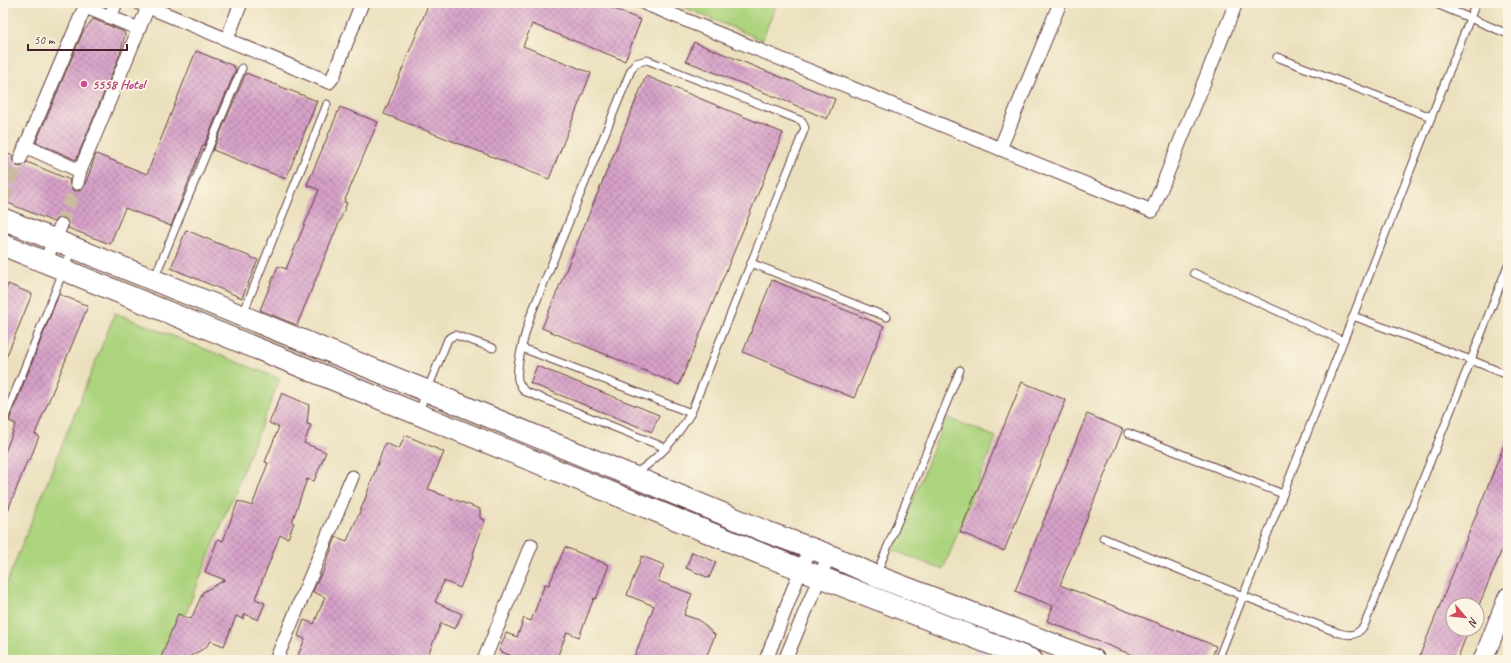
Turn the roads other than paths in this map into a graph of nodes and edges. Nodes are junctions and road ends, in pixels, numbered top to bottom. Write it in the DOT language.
graph roads {
  1 [pos="116,3"];
  2 [pos="241,3"];
  3 [pos="362,3"];
  4 [pos="644,3"];
  5 [pos="1060,3"];
  6 [pos="1236,3"];
  7 [pos="1434,3"];
  8 [pos="1476,3"];
  9 [pos="143,5"];
  10 [pos="110,17"];
  11 [pos="1470,18"];
  12 [pos="139,29"];
  13 [pos="1508,34"];
  14 [pos="227,39"];
  15 [pos="1277,58"];
  16 [pos="242,68"];
  17 [pos="327,104"];
  18 [pos="1431,117"];
  19 [pos="25,146"];
  20 [pos="1000,149"];
  21 [pos="20,159"];
  22 [pos="3,219"];
  23 [pos="63,237"];
  24 [pos="3,245"];
  25 [pos="751,263"];
  26 [pos="1508,265"];
  27 [pos="54,266"];
  28 [pos="1194,273"];
  29 [pos="154,280"];
  30 [pos="242,316"];
  31 [pos="1353,316"];
  32 [pos="887,317"];
  33 [pos="1343,341"];
  34 [pos="493,348"];
  35 [pos="522,348"];
  36 [pos="1471,360"];
  37 [pos="960,370"];
  38 [pos="1508,375"];
  39 [pos="426,391"];
  40 [pos="418,413"];
  41 [pos="691,413"];
  42 [pos="3,422"];
  43 [pos="1128,433"];
  44 [pos="666,448"];
  45 [pos="352,477"];
  46 [pos="631,477"];
  47 [pos="1283,494"];
  48 [pos="1103,538"];
  49 [pos="531,545"];
  50 [pos="820,552"];
  51 [pos="810,573"];
  52 [pos="876,576"];
  53 [pos="1243,596"];
  54 [pos="1508,598"];
  55 [pos="276,660"];
  56 [pos="484,660"];
  57 [pos="766,660"];
  58 [pos="785,660"];
  59 [pos="1032,660"];
  60 [pos="1094,660"];
  61 [pos="1218,660"];
  62 [pos="1483,660"];
  1 -- 10 [label="street"];
  2 -- 14 [label="street"];
  3 -- 14 [label="street"];
  4 -- 20 [label="street"];
  5 -- 20 [label="street"];
  6 -- 20 [label="street"];
  7 -- 11 [label="lane"];
  8 -- 11 [label="lane"];
  9 -- 12 [label="street"];
  9 -- 14 [label="street"];
  10 -- 12 [label="street"];
  10 -- 19 [label="street"];
  11 -- 13 [label="lane"];
  11 -- 18 [label="lane"];
  12 -- 19 [label="street"];
  15 -- 18 [label="lane"];
  16 -- 29 [label="lane"];
  17 -- 30 [label="lane"];
  18 -- 31 [label="lane"];
  19 -- 21 [label="street"];
  22 -- 23 [label="main road"];
  23 -- 27 [label="street"];
  23 -- 27 [label="lane"];
  23 -- 29 [label="main road"];
  24 -- 27 [label="main road"];
  25 -- 32 [label="lane"];
  25 -- 35 [label="lane"];
  25 -- 41 [label="lane"];
  26 -- 36 [label="lane"];
  27 -- 40 [label="main road"];
  27 -- 42 [label="lane"];
  28 -- 33 [label="lane"];
  29 -- 30 [label="main road"];
  30 -- 39 [label="main road"];
  31 -- 33 [label="lane"];
  31 -- 36 [label="lane"];
  33 -- 47 [label="lane"];
  34 -- 39 [label="lane"];
  35 -- 41 [label="lane"];
  35 -- 44 [label="lane"];
  36 -- 38 [label="lane"];
  36 -- 53 [label="lane"];
  37 -- 52 [label="lane"];
  39 -- 40 [label="lane"];
  39 -- 46 [label="main road"];
  40 -- 51 [label="main road"];
  41 -- 44 [label="lane"];
  43 -- 47 [label="lane"];
  44 -- 46 [label="lane"];
  45 -- 55 [label="street"];
  46 -- 50 [label="main road"];
  47 -- 53 [label="lane"];
  48 -- 53 [label="lane"];
  49 -- 56 [label="street"];
  50 -- 51 [label="street"];
  50 -- 51 [label="street"];
  50 -- 52 [label="main road"];
  51 -- 57 [label="street"];
  51 -- 58 [label="street"];
  51 -- 59 [label="main road"];
  52 -- 60 [label="main road"];
  53 -- 61 [label="lane"];
  54 -- 62 [label="main road"];
}
